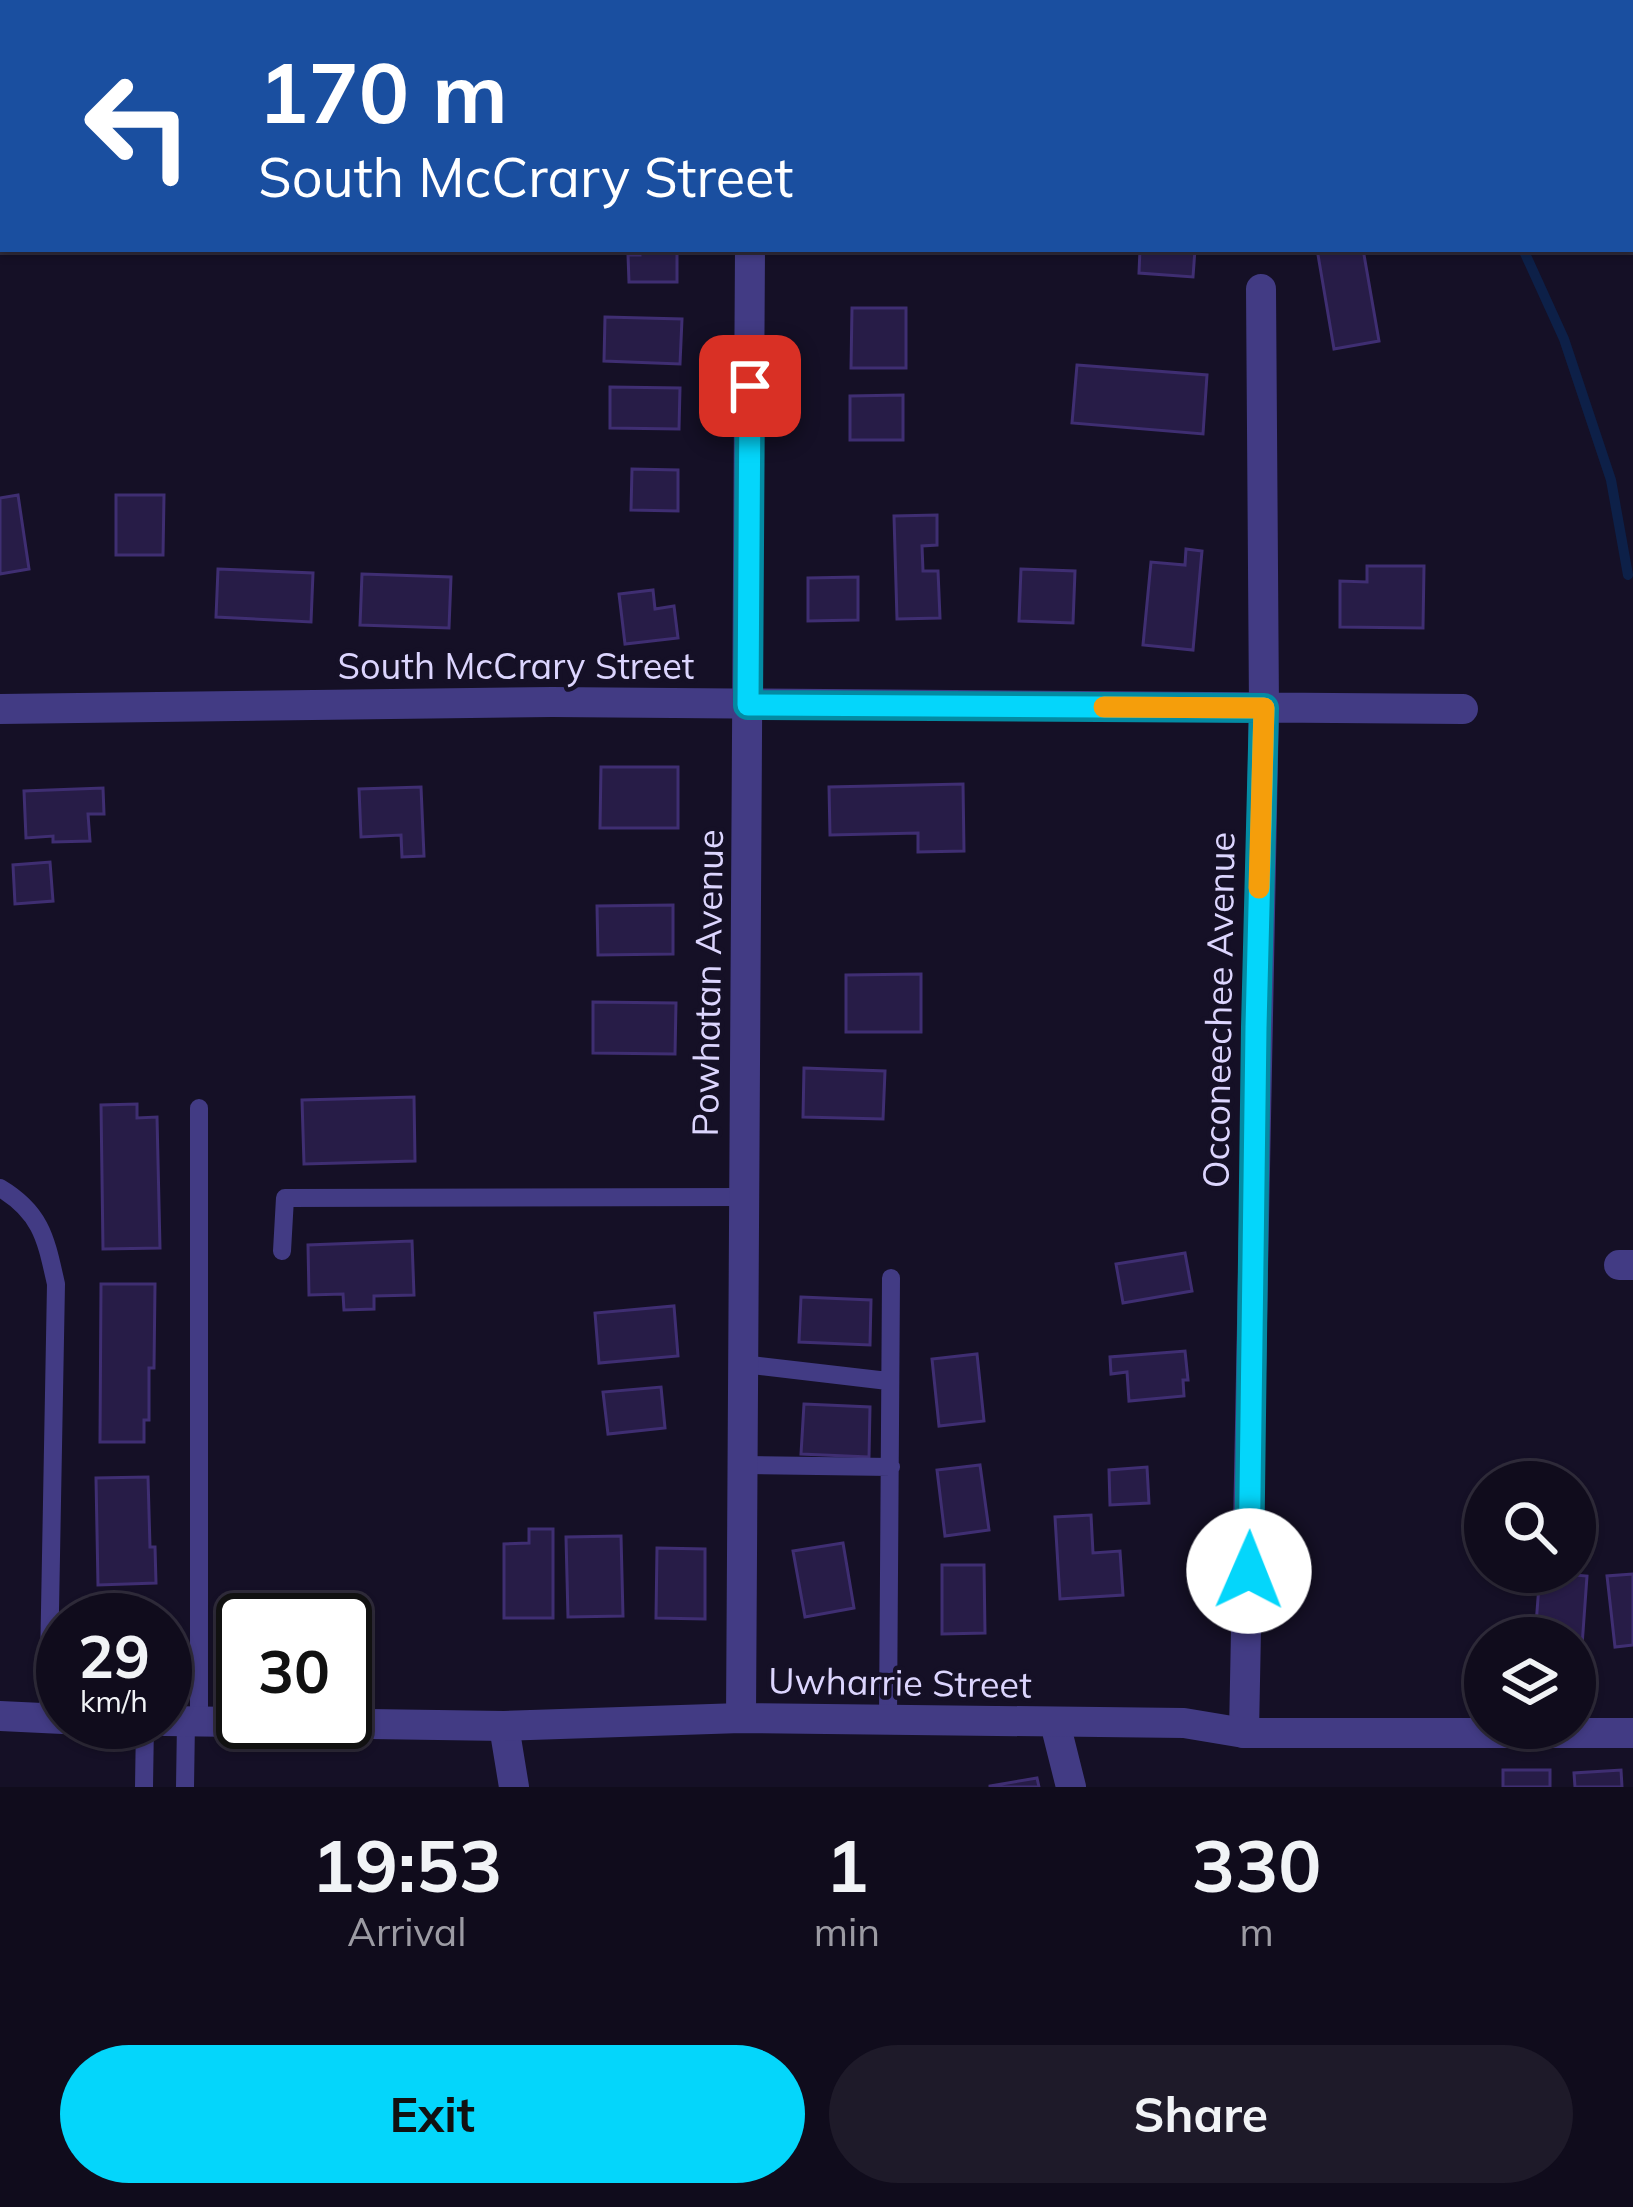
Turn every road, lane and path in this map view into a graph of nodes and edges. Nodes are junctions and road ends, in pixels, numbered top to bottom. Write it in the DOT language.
graph roads {
  1 [pos="750,252"];
  2 [pos="1262,289"];
  3 [pos="748,705"];
  4 [pos="1264,708"];
  5 [pos="0,709"];
  6 [pos="1463,709"];
  7 [pos="200,1108"];
  8 [pos="0,1188"];
  9 [pos="744,1197"];
  10 [pos="282,1251"];
  11 [pos="891,1278"];
  12 [pos="743,1364"];
  13 [pos="888,1381"];
  14 [pos="742,1465"];
  15 [pos="891,1467"];
  16 [pos="56,1593"];
  17 [pos="187,1593"];
  18 [pos="0,1716"];
  19 [pos="36,1718"];
  20 [pos="741,1718"];
  21 [pos="888,1720"];
  22 [pos="192,1721"];
  23 [pos="1055,1723"];
  24 [pos="504,1726"];
  25 [pos="1633,1732"];
  26 [pos="1244,1733"];
  27 [pos="145,1749"];
  28 [pos="184,1749"];
  29 [pos="144,1787"];
  30 [pos="185,1787"];
  31 [pos="514,1787"];
  32 [pos="1071,1787"];
  1 -- 3 [label="street, Powhatan Avenue"];
  2 -- 4 [label="street, Occoneechee Avenue"];
  3 -- 4 [label="street, South McCrary Street"];
  3 -- 5 [label="street, South McCrary Street"];
  3 -- 9 [label="street, Powhatan Avenue"];
  4 -- 6 [label="street, South McCrary Street"];
  4 -- 26 [label="street, Occoneechee Avenue"];
  7 -- 17 [label="lane"];
  8 -- 16 [label="lane"];
  9 -- 10 [label="lane"];
  9 -- 12 [label="street, Powhatan Avenue"];
  11 -- 13 [label="lane"];
  12 -- 13 [label="lane"];
  12 -- 14 [label="street, Powhatan Avenue"];
  13 -- 15 [label="lane"];
  14 -- 15 [label="lane"];
  14 -- 20 [label="street, Powhatan Avenue"];
  15 -- 21 [label="lane"];
  18 -- 19 [label="street"];
  20 -- 21 [label="street, Uwharrie Street"];
  20 -- 24 [label="street, Uwharrie Street"];
  21 -- 23 [label="street, Uwharrie Street"];
  22 -- 24 [label="street, Uwharrie Street"];
  23 -- 26 [label="street, Uwharrie Street"];
  23 -- 32 [label="street"];
  24 -- 31 [label="street"];
  25 -- 26 [label="street, Uwharrie Street"];
  27 -- 29 [label="lane"];
  28 -- 30 [label="lane"];
}
